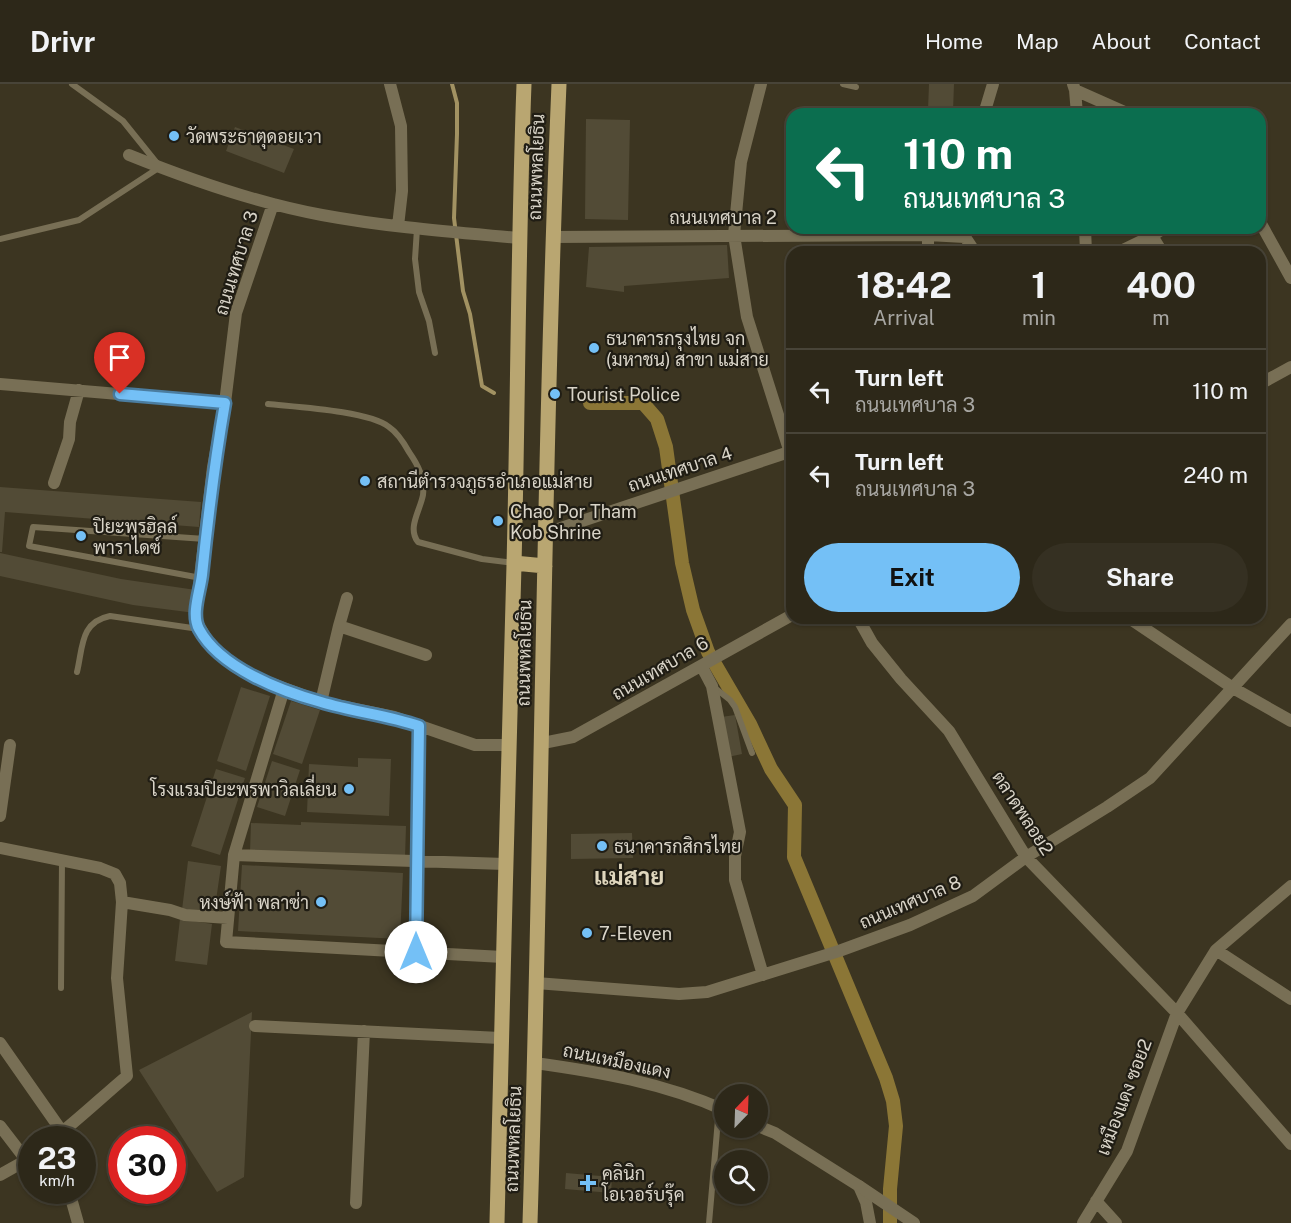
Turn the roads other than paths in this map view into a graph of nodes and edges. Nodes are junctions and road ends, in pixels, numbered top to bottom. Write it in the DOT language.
graph roads {
  1 [pos="72,84"];
  2 [pos="390,84"];
  3 [pos="524,84"];
  4 [pos="559,84"];
  5 [pos="761,84"];
  6 [pos="843,84"];
  7 [pos="993,84"];
  8 [pos="1074,86"];
  9 [pos="856,87"];
  10 [pos="986,108"];
  11 [pos="1076,108"];
  12 [pos="1117,108"];
  13 [pos="129,155"];
  14 [pos="160,167"];
  15 [pos="273,204"];
  16 [pos="398,226"];
  17 [pos="417,229"];
  18 [pos="1266,233"];
  19 [pos="947,234"];
  20 [pos="1155,234"];
  21 [pos="734,235"];
  22 [pos="928,235"];
  23 [pos="1152,236"];
  24 [pos="553,237"];
  25 [pos="518,238"];
  26 [pos="0,239"];
  27 [pos="928,246"];
  28 [pos="1131,246"];
  29 [pos="1158,246"];
  30 [pos="1291,278"];
  31 [pos="435,353"];
  32 [pos="1291,366"];
  33 [pos="1266,381"];
  34 [pos="0,384"];
  35 [pos="79,390"];
  36 [pos="225,403"];
  37 [pos="268,404"];
  38 [pos="786,438"];
  39 [pos="786,456"];
  40 [pos="54,483"];
  41 [pos="546,533"];
  42 [pos="206,538"];
  43 [pos="514,563"];
  44 [pos="545,566"];
  45 [pos="202,578"];
  46 [pos="347,598"];
  47 [pos="786,618"];
  48 [pos="861,624"];
  49 [pos="1137,624"];
  50 [pos="1291,624"];
  51 [pos="339,627"];
  52 [pos="199,629"];
  53 [pos="426,655"];
  54 [pos="702,667"];
  55 [pos="77,672"];
  56 [pos="712,686"];
  57 [pos="284,688"];
  58 [pos="1233,688"];
  59 [pos="321,702"];
  60 [pos="1290,720"];
  61 [pos="419,726"];
  62 [pos="543,742"];
  63 [pos="10,745"];
  64 [pos="509,745"];
  65 [pos="752,753"];
  66 [pos="0,816"];
  67 [pos="0,848"];
  68 [pos="234,855"];
  69 [pos="1026,857"];
  70 [pos="62,861"];
  71 [pos="416,861"];
  72 [pos="505,864"];
  73 [pos="1291,886"];
  74 [pos="122,902"];
  75 [pos="228,918"];
  76 [pos="1216,950"];
  77 [pos="416,952"];
  78 [pos="503,957"];
  79 [pos="764,975"];
  80 [pos="536,983"];
  81 [pos="61,988"];
  82 [pos="1291,999"];
  83 [pos="1176,1013"];
  84 [pos="255,1026"];
  85 [pos="364,1031"];
  86 [pos="500,1038"];
  87 [pos="0,1043"];
  88 [pos="535,1063"];
  89 [pos="714,1106"];
  90 [pos="0,1126"];
  91 [pos="49,1126"];
  92 [pos="69,1126"];
  93 [pos="768,1131"];
  94 [pos="719,1138"];
  95 [pos="1291,1144"];
  96 [pos="18,1146"];
  97 [pos="18,1165"];
  98 [pos="0,1175"];
  99 [pos="863,1188"];
  100 [pos="1096,1201"];
  101 [pos="356,1203"];
  102 [pos="73,1204"];
  103 [pos="78,1223"];
  104 [pos="497,1223"];
  105 [pos="530,1223"];
  106 [pos="709,1223"];
  107 [pos="870,1223"];
  108 [pos="914,1223"];
  109 [pos="1083,1223"];
  110 [pos="1116,1223"];
  1 -- 14 [label="lane"];
  2 -- 16 [label="street"];
  3 -- 25 [label="main road, ถนนพหลโยธิน"];
  4 -- 24 [label="main road, ถนนพหลโยธิน"];
  5 -- 21 [label="street"];
  6 -- 9 [label="lane"];
  7 -- 10 [label="street"];
  8 -- 11 [label="street"];
  8 -- 12 [label="street"];
  13 -- 14 [label="street"];
  14 -- 15 [label="street"];
  14 -- 26 [label="lane"];
  15 -- 16 [label="street"];
  15 -- 36 [label="street, ถนนเทศบาล 3"];
  16 -- 17 [label="street"];
  17 -- 25 [label="street"];
  17 -- 31 [label="lane"];
  18 -- 30 [label="street"];
  19 -- 22 [label="street, ถนนเทศบาล 2"];
  20 -- 23 [label="street"];
  21 -- 22 [label="street, ถนนเทศบาล 2"];
  21 -- 24 [label="street, ถนนเทศบาล 2"];
  21 -- 38 [label="street"];
  22 -- 27 [label="street"];
  23 -- 28 [label="street"];
  23 -- 29 [label="street"];
  24 -- 41 [label="main road, ถนนพหลโยธิน"];
  25 -- 43 [label="main road, ถนนพหลโยธิน"];
  32 -- 33 [label="street"];
  34 -- 35 [label="street"];
  35 -- 36 [label="street"];
  35 -- 40 [label="street"];
  36 -- 42 [label="street, ถนนเทศบาล 3"];
  37 -- 43 [label="lane"];
  39 -- 41 [label="street, ถนนเทศบาล 4"];
  41 -- 44 [label="main road, ถนนพหลโยธิน"];
  42 -- 45 [label="street, ถนนเทศบาล 3"];
  42 -- 45 [label="lane"];
  43 -- 44 [label="main road"];
  43 -- 64 [label="main road, ถนนพหลโยธิน"];
  44 -- 62 [label="main road, ถนนพหลโยธิน"];
  45 -- 52 [label="street, ถนนเทศบาล 3"];
  46 -- 51 [label="street"];
  47 -- 54 [label="street, ถนนเทศบาล 6"];
  48 -- 69 [label="street, ตลาดพลอย2"];
  49 -- 58 [label="street"];
  50 -- 58 [label="street, ถนนเทศบาล 8"];
  51 -- 53 [label="street"];
  51 -- 59 [label="street"];
  52 -- 55 [label="lane"];
  52 -- 57 [label="street"];
  54 -- 56 [label="street"];
  54 -- 62 [label="street, ถนนเทศบาล 6"];
  56 -- 65 [label="lane"];
  56 -- 79 [label="street"];
  57 -- 59 [label="street"];
  57 -- 68 [label="street"];
  58 -- 60 [label="street"];
  58 -- 69 [label="street, ถนนเทศบาล 8"];
  59 -- 61 [label="street"];
  61 -- 64 [label="street"];
  61 -- 71 [label="street"];
  62 -- 80 [label="main road, ถนนพหลโยธิน"];
  63 -- 66 [label="street"];
  64 -- 72 [label="main road, ถนนพหลโยธิน"];
  67 -- 70 [label="street"];
  68 -- 71 [label="street"];
  68 -- 75 [label="street"];
  69 -- 79 [label="street, ถนนเทศบาล 8"];
  69 -- 83 [label="street, ตลาดพลอย2"];
  70 -- 74 [label="street"];
  70 -- 81 [label="lane"];
  71 -- 72 [label="street"];
  71 -- 77 [label="street"];
  72 -- 78 [label="main road, ถนนพหลโยธิน"];
  73 -- 76 [label="street, เหมืองแดง ซอย2"];
  74 -- 75 [label="street"];
  74 -- 92 [label="street"];
  75 -- 77 [label="street"];
  76 -- 82 [label="street"];
  76 -- 83 [label="street, เหมืองแดง ซอย2"];
  77 -- 78 [label="street"];
  78 -- 86 [label="main road, ถนนพหลโยธิน"];
  79 -- 80 [label="street, ถนนเทศบาล 8"];
  80 -- 88 [label="main road, ถนนพหลโยธิน"];
  83 -- 95 [label="street, ตลาดพลอย2"];
  83 -- 100 [label="street, เหมืองแดง ซอย2"];
  84 -- 85 [label="street"];
  85 -- 86 [label="street"];
  85 -- 101 [label="street"];
  86 -- 104 [label="main road, ถนนพหลโยธิน"];
  87 -- 91 [label="street"];
  88 -- 89 [label="street, ถนนเหมืองแดง"];
  88 -- 105 [label="main road, ถนนพหลโยธิน"];
  90 -- 96 [label="street"];
  93 -- 99 [label="street"];
  94 -- 106 [label="lane"];
  97 -- 98 [label="street"];
  99 -- 107 [label="street"];
  99 -- 108 [label="street"];
  100 -- 109 [label="street, เหมืองแดง ซอย2"];
  100 -- 110 [label="street"];
  102 -- 103 [label="street"];
}
